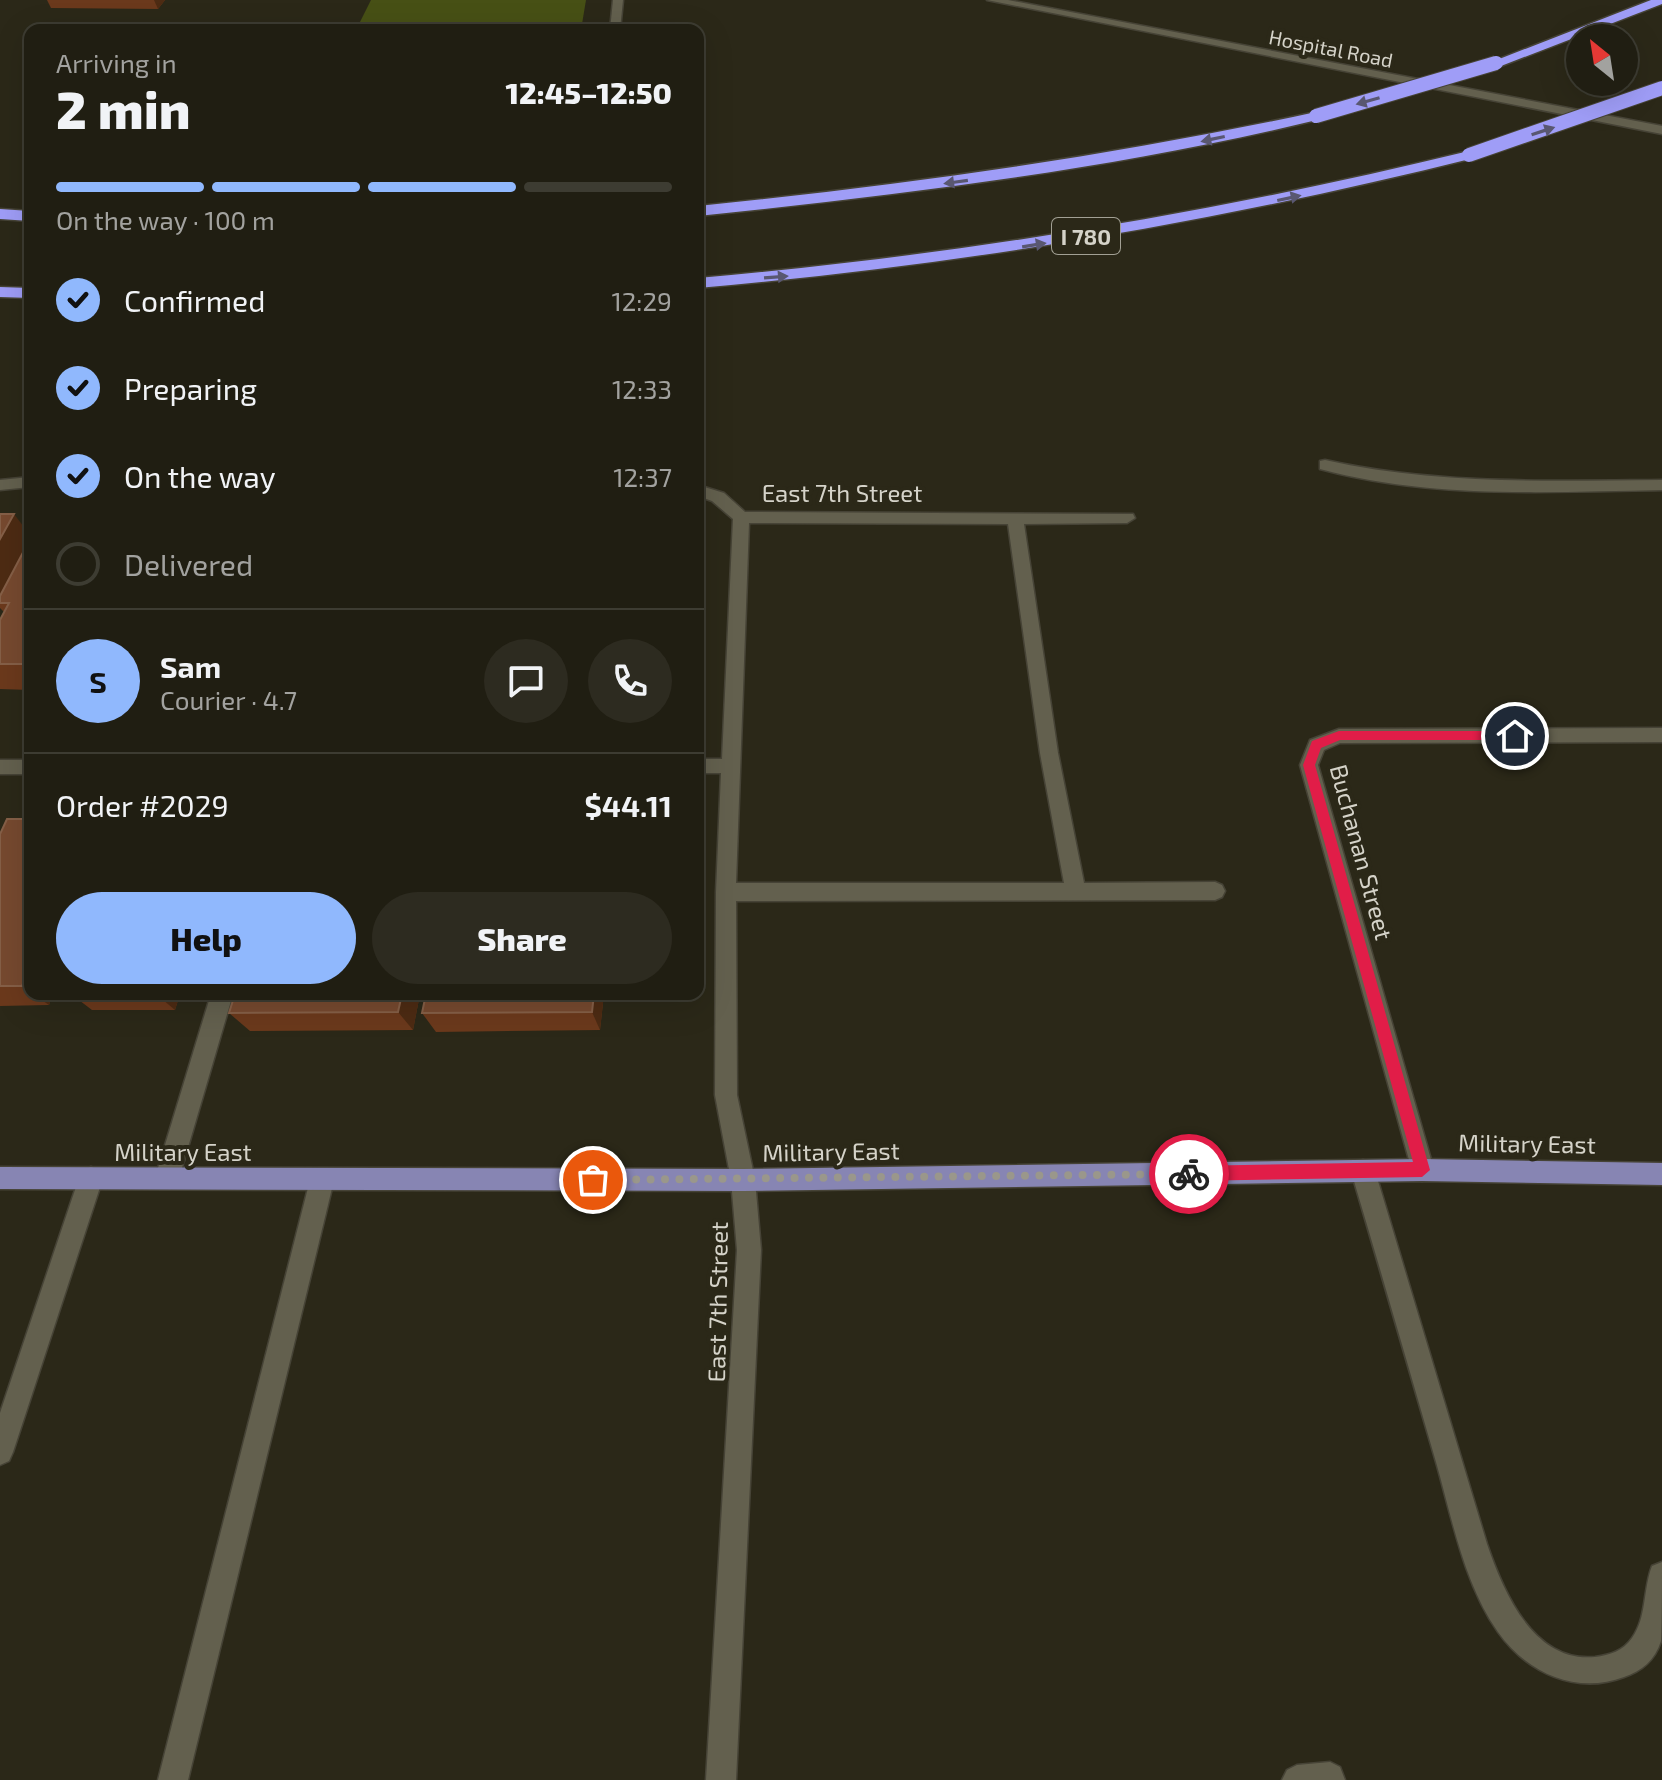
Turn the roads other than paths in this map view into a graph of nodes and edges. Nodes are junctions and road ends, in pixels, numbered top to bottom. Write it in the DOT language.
graph roads {
  1 [pos="618,0"];
  2 [pos="992,0"];
  3 [pos="1662,0"];
  4 [pos="616,24"];
  5 [pos="1662,88"];
  6 [pos="1662,130"];
  7 [pos="704,210"];
  8 [pos="0,214"];
  9 [pos="24,216"];
  10 [pos="704,282"];
  11 [pos="0,292"];
  12 [pos="24,293"];
  13 [pos="1325,465"];
  14 [pos="24,483"];
  15 [pos="0,485"];
  16 [pos="1662,485"];
  17 [pos="704,492"];
  18 [pos="741,517"];
  19 [pos="1127,518"];
  20 [pos="1015,519"];
  21 [pos="1662,735"];
  22 [pos="704,766"];
  23 [pos="733,766"];
  24 [pos="0,767"];
  25 [pos="24,767"];
  26 [pos="1076,891"];
  27 [pos="1215,891"];
  28 [pos="726,892"];
  29 [pos="220,1000"];
  30 [pos="1422,1170"];
  31 [pos="1363,1171"];
  32 [pos="1662,1174"];
  33 [pos="0,1178"];
  34 [pos="91,1178"];
  35 [pos="167,1178"];
  36 [pos="322,1180"];
  37 [pos="743,1180"];
  38 [pos="0,1452"];
  39 [pos="1662,1576"];
  40 [pos="1330,1779"];
  41 [pos="173,1780"];
  42 [pos="721,1780"];
  43 [pos="1297,1780"];
  1 -- 4 [label="street"];
  2 -- 6 [label="street, Hospital Road"];
  3 -- 7 [label="highway, one-way, bridge"];
  10 -- 5 [label="highway, I 780, one-way, bridge"];
  8 -- 9 [label="highway"];
  11 -- 12 [label="highway"];
  13 -- 16 [label="street"];
  14 -- 15 [label="street"];
  17 -- 18 [label="street"];
  18 -- 20 [label="street, East 7th Street"];
  18 -- 23 [label="street, East 7th Street"];
  19 -- 20 [label="street, East 7th Street"];
  20 -- 26 [label="street"];
  21 -- 30 [label="street, Buchanan Street"];
  22 -- 23 [label="street"];
  23 -- 28 [label="street, East 7th Street"];
  24 -- 25 [label="street"];
  26 -- 27 [label="street"];
  26 -- 28 [label="street"];
  28 -- 37 [label="street, East 7th Street"];
  29 -- 35 [label="street"];
  30 -- 31 [label="main road, Military East"];
  30 -- 32 [label="main road, Military East"];
  31 -- 37 [label="main road, Military East"];
  31 -- 39 [label="street"];
  33 -- 34 [label="main road, Military East"];
  34 -- 35 [label="main road, Military East"];
  34 -- 38 [label="street"];
  35 -- 36 [label="main road, Military East"];
  36 -- 37 [label="main road, Military East"];
  36 -- 41 [label="street"];
  37 -- 42 [label="street, East 7th Street"];
  40 -- 43 [label="street"];
}
